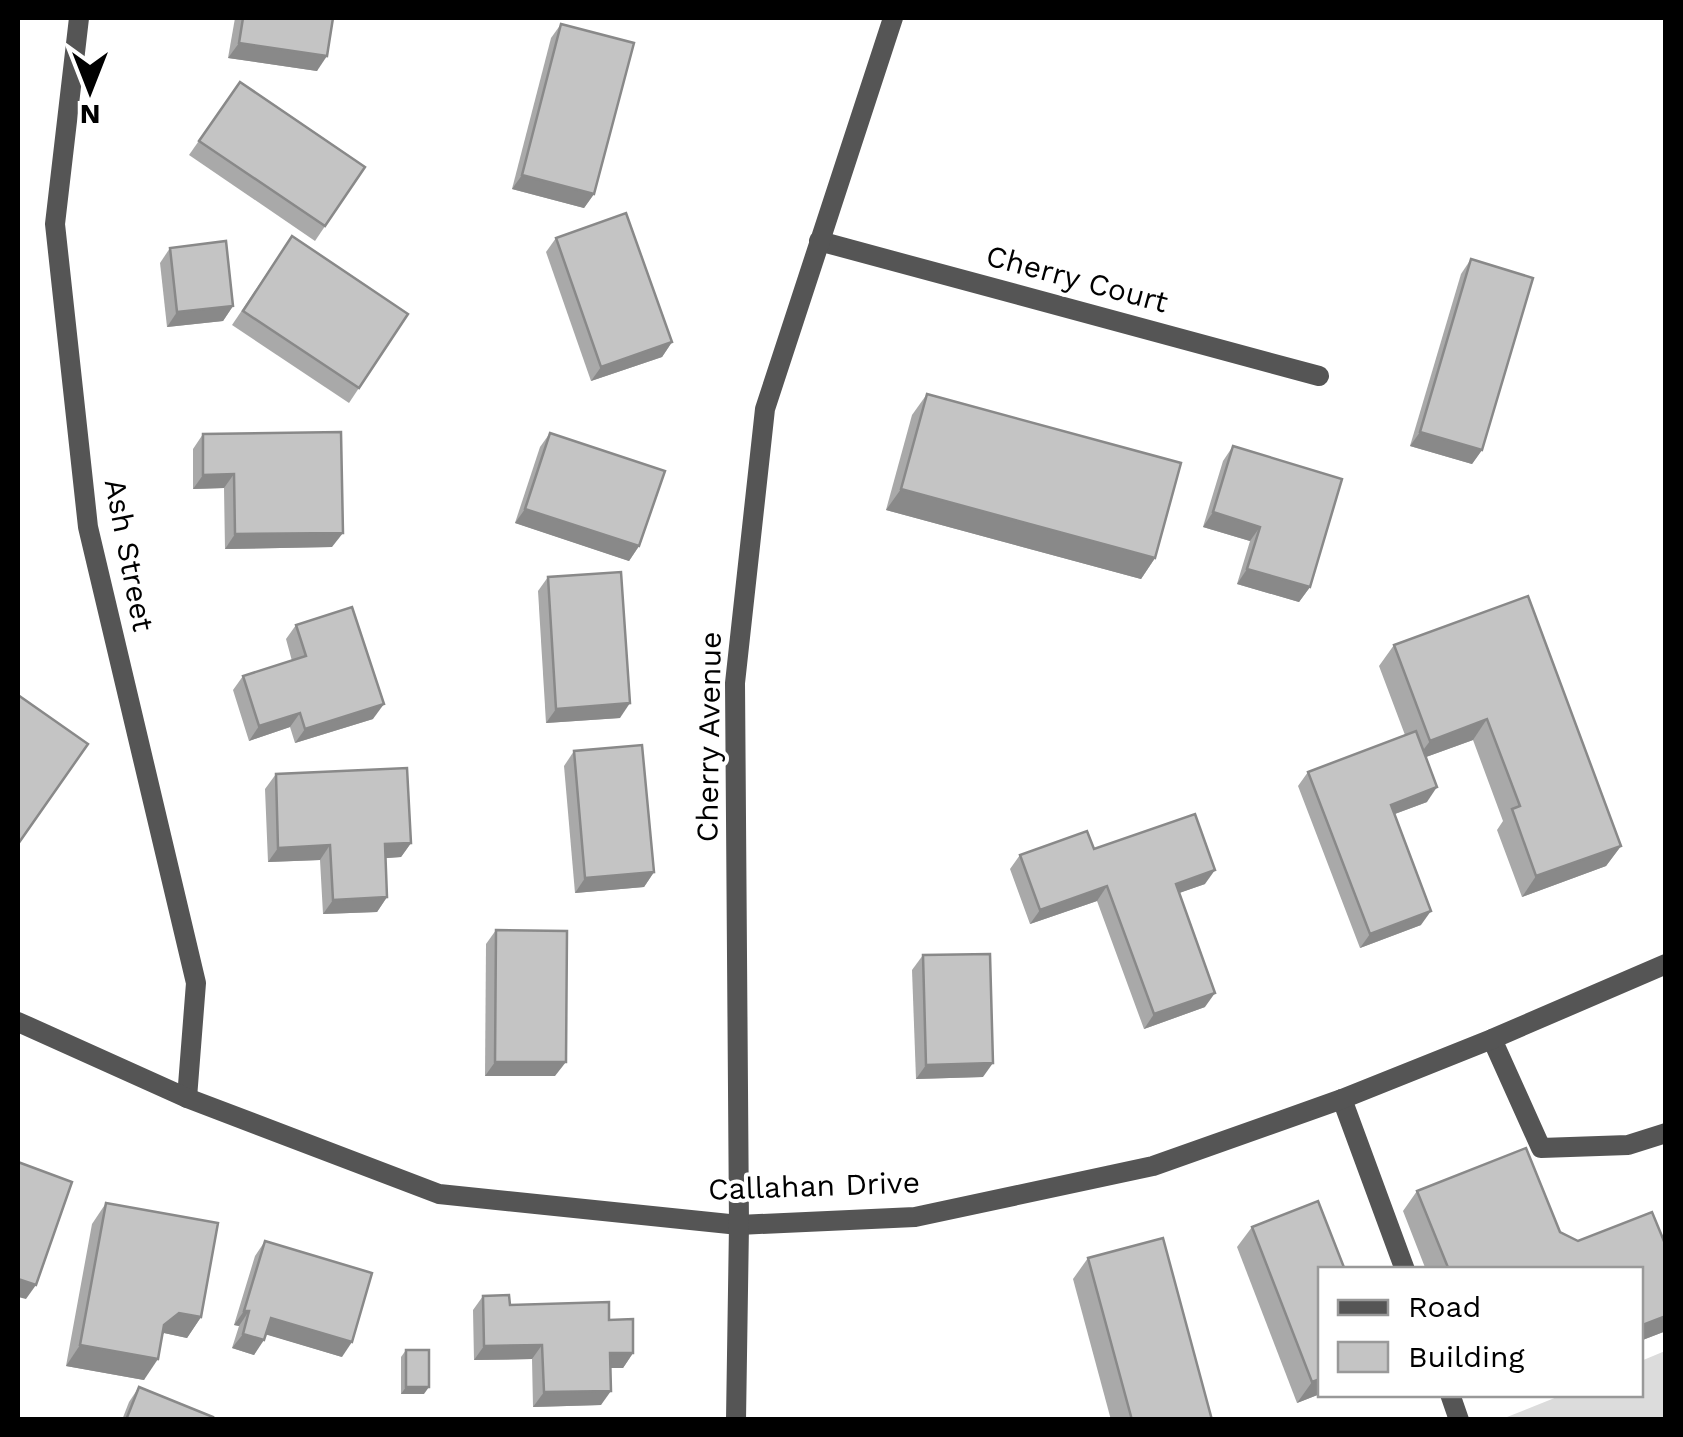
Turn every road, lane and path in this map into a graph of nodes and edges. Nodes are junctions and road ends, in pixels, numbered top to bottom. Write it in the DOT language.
graph roads {
  1 [pos="79,18"];
  2 [pos="892,18"];
  3 [pos="820,240"];
  4 [pos="1318,376"];
  5 [pos="1666,964"];
  6 [pos="18,1022"];
  7 [pos="1492,1039"];
  8 [pos="188,1098"];
  9 [pos="1342,1099"];
  10 [pos="1666,1133"];
  11 [pos="739,1225"];
  12 [pos="1404,1267"];
  13 [pos="736,1420"];
  1 -- 8 [label="street, Ash Street"];
  2 -- 3 [label="street, Cherry Avenue"];
  3 -- 4 [label="street, Cherry Court"];
  3 -- 11 [label="street, Cherry Avenue"];
  5 -- 7 [label="street, Callahan Drive"];
  6 -- 8 [label="street, Callahan Drive"];
  7 -- 9 [label="street, Callahan Drive"];
  7 -- 10 [label="street"];
  8 -- 11 [label="street, Callahan Drive"];
  9 -- 11 [label="street, Callahan Drive"];
  9 -- 12 [label="street"];
  11 -- 13 [label="street, Cherry Avenue"];
}
